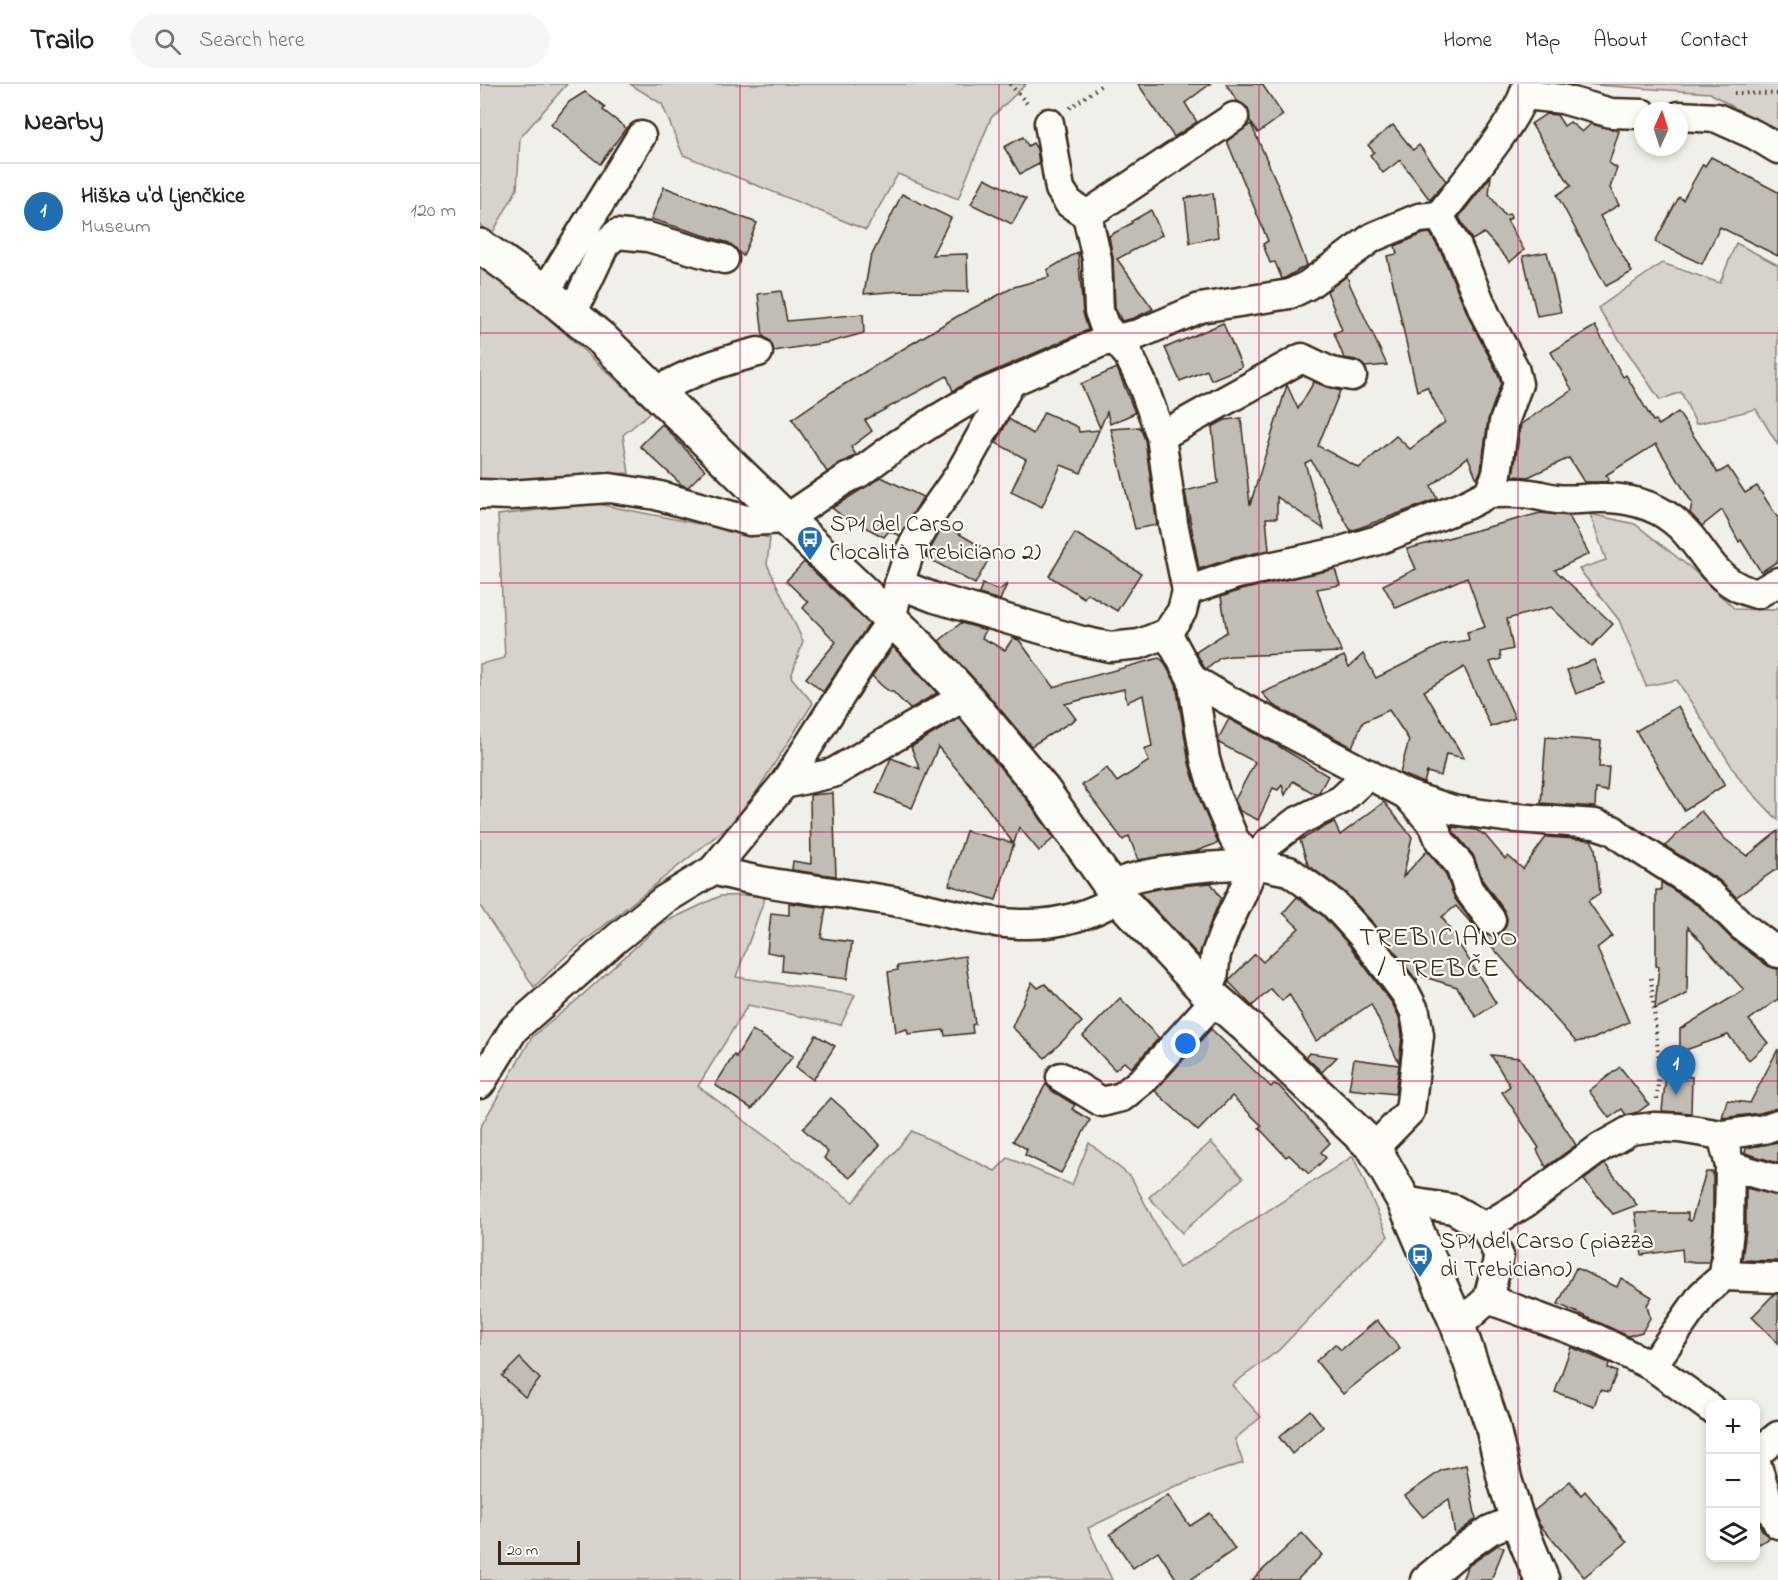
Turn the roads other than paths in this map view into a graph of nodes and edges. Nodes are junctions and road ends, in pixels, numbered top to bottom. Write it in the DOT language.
graph roads {
  1 [pos="1526,90"];
  2 [pos="1634,114"];
  3 [pos="1688,116"];
  4 [pos="1234,117"];
  5 [pos="1049,123"];
  6 [pos="642,136"];
  7 [pos="1778,149"];
  8 [pos="1087,215"];
  9 [pos="1439,216"];
  10 [pos="480,246"];
  11 [pos="724,259"];
  12 [pos="545,292"];
  13 [pos="572,314"];
  14 [pos="1116,338"];
  15 [pos="758,352"];
  16 [pos="1352,376"];
  17 [pos="1011,382"];
  18 [pos="657,391"];
  19 [pos="1161,436"];
  20 [pos="1489,493"];
  21 [pos="480,494"];
  22 [pos="786,519"];
  23 [pos="1778,582"];
  24 [pos="899,584"];
  25 [pos="1187,591"];
  26 [pos="891,621"];
  27 [pos="1167,633"];
  28 [pos="1192,679"];
  29 [pos="965,696"];
  30 [pos="1369,774"];
  31 [pos="784,784"];
  32 [pos="1407,795"];
  33 [pos="1254,864"];
  34 [pos="714,870"];
  35 [pos="1115,892"];
  36 [pos="1491,920"];
  37 [pos="1778,953"];
  38 [pos="1210,994"];
  39 [pos="1061,1077"];
  40 [pos="480,1084"];
  41 [pos="1778,1124"];
  42 [pos="1722,1135"];
  43 [pos="1374,1148"];
  44 [pos="1730,1166"];
  45 [pos="1778,1180"];
  46 [pos="1404,1201"];
  47 [pos="1485,1227"];
  48 [pos="1725,1276"];
  49 [pos="1778,1278"];
  50 [pos="1488,1299"];
  51 [pos="1458,1326"];
  52 [pos="1652,1366"];
  53 [pos="1706,1405"];
  54 [pos="1778,1436"];
  55 [pos="1760,1450"];
  56 [pos="1760,1478"];
  57 [pos="1517,1519"];
  58 [pos="1778,1524"];
  59 [pos="1537,1574"];
  60 [pos="1425,1580"];
  1 -- 2 [label="street"];
  1 -- 9 [label="street"];
  3 -- 7 [label="street"];
  4 -- 8 [label="street"];
  5 -- 8 [label="street"];
  6 -- 12 [label="street"];
  8 -- 14 [label="street"];
  9 -- 14 [label="street"];
  9 -- 20 [label="street"];
  10 -- 12 [label="main road"];
  11 -- 13 [label="street"];
  12 -- 13 [label="main road"];
  13 -- 18 [label="main road"];
  14 -- 17 [label="street"];
  14 -- 19 [label="street"];
  15 -- 18 [label="street"];
  16 -- 19 [label="street"];
  17 -- 22 [label="street"];
  17 -- 24 [label="street"];
  18 -- 22 [label="main road"];
  19 -- 25 [label="street"];
  20 -- 23 [label="street"];
  20 -- 25 [label="street"];
  21 -- 22 [label="street"];
  22 -- 26 [label="main road"];
  24 -- 26 [label="street"];
  24 -- 27 [label="street"];
  25 -- 27 [label="street"];
  26 -- 29 [label="main road"];
  26 -- 31 [label="street"];
  27 -- 28 [label="street"];
  28 -- 30 [label="street"];
  28 -- 33 [label="street"];
  29 -- 31 [label="street"];
  29 -- 35 [label="main road"];
  30 -- 32 [label="street"];
  30 -- 33 [label="street"];
  31 -- 34 [label="street"];
  32 -- 36 [label="street"];
  32 -- 37 [label="street"];
  33 -- 35 [label="street"];
  33 -- 38 [label="street"];
  33 -- 43 [label="street"];
  34 -- 35 [label="street"];
  34 -- 40 [label="street"];
  35 -- 38 [label="main road"];
  38 -- 39 [label="street"];
  38 -- 43 [label="main road"];
  41 -- 42 [label="street"];
  42 -- 44 [label="street"];
  42 -- 47 [label="street"];
  43 -- 46 [label="main road"];
  44 -- 45 [label="street"];
  44 -- 48 [label="street"];
  46 -- 47 [label="street"];
  46 -- 51 [label="main road"];
  47 -- 50 [label="street"];
  48 -- 49 [label="street"];
  48 -- 52 [label="street"];
  50 -- 51 [label="street"];
  50 -- 52 [label="street"];
  51 -- 57 [label="main road"];
  52 -- 53 [label="street"];
  54 -- 55 [label="street"];
  56 -- 58 [label="street"];
  57 -- 59 [label="main road"];
  57 -- 60 [label="street"];
}
